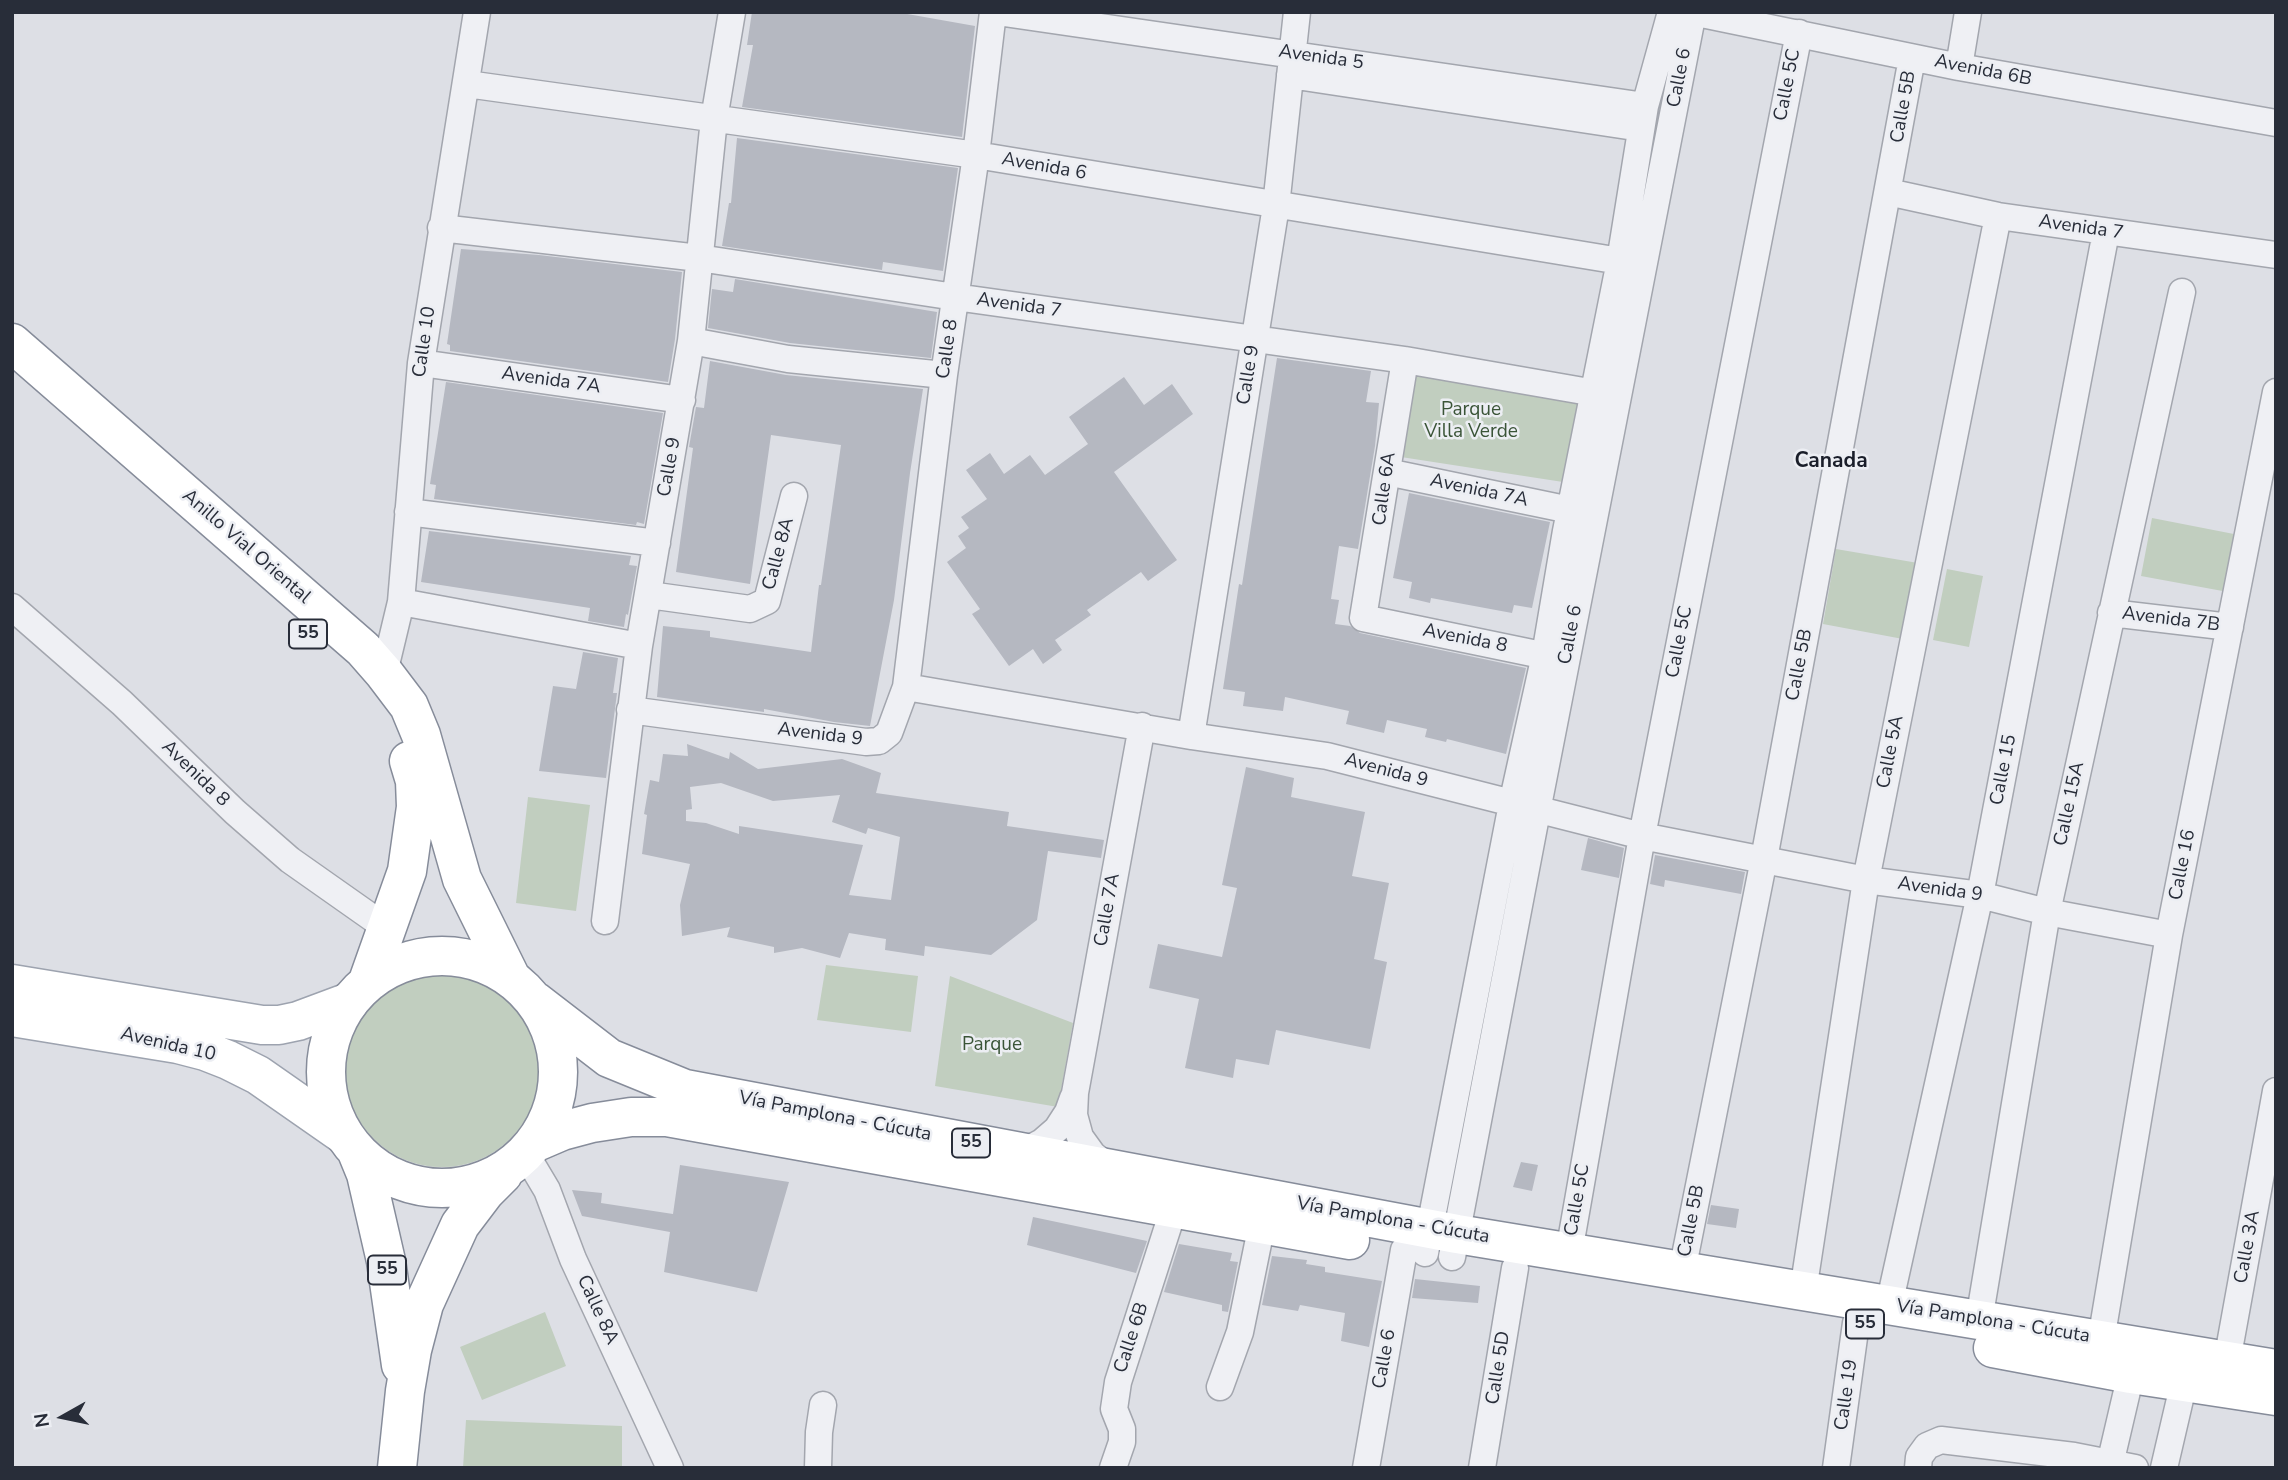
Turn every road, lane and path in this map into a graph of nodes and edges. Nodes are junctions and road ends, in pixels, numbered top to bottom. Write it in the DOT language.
graph roads {
  1 [pos="477,12"];
  2 [pos="732,12"];
  3 [pos="995,12"];
  4 [pos="1297,12"];
  5 [pos="1671,12"];
  6 [pos="1693,12"];
  7 [pos="1968,12"];
  8 [pos="1798,33"];
  9 [pos="1912,58"];
  10 [pos="1291,64"];
  11 [pos="1959,67"];
  12 [pos="467,84"];
  13 [pos="1643,117"];
  14 [pos="714,119"];
  15 [pos="2276,123"];
  16 [pos="976,155"];
  17 [pos="1888,192"];
  18 [pos="1276,206"];
  19 [pos="1998,216"];
  20 [pos="441,228"];
  21 [pos="2106,232"];
  22 [pos="2276,255"];
  23 [pos="699,258"];
  24 [pos="1620,261"];
  25 [pos="2182,292"];
  26 [pos="955,297"];
  27 [pos="1255,340"];
  28 [pos="691,341"];
  29 [pos="12,343"];
  30 [pos="1405,360"];
  31 [pos="421,363"];
  32 [pos="12,374"];
  33 [pos="944,376"];
  34 [pos="2276,392"];
  35 [pos="1595,393"];
  36 [pos="681,400"];
  37 [pos="1387,472"];
  38 [pos="794,496"];
  39 [pos="408,512"];
  40 [pos="1576,526"];
  41 [pos="657,544"];
  42 [pos="649,595"];
  43 [pos="401,602"];
  44 [pos="12,607"];
  45 [pos="2111,613"];
  46 [pos="1363,618"];
  47 [pos="2230,627"];
  48 [pos="639,646"];
  49 [pos="1555,658"];
  50 [pos="384,673"];
  51 [pos="906,687"];
  52 [pos="630,710"];
  53 [pos="1142,726"];
  54 [pos="1192,736"];
  55 [pos="1524,807"];
  56 [pos="1642,836"];
  57 [pos="1764,859"];
  58 [pos="1866,880"];
  59 [pos="1980,895"];
  60 [pos="2047,912"];
  61 [pos="605,921"];
  62 [pos="387,929"];
  63 [pos="2169,935"];
  64 [pos="12,984"];
  65 [pos="523,990"];
  66 [pos="359,992"];
  67 [pos="12,1017"];
  68 [pos="2276,1091"];
  69 [pos="1075,1093"];
  70 [pos="350,1144"];
  71 [pos="1023,1152"];
  72 [pos="522,1155"];
  73 [pos="1110,1168"];
  74 [pos="1174,1208"];
  75 [pos="1262,1224"];
  76 [pos="1434,1244"];
  77 [pos="1569,1252"];
  78 [pos="1515,1268"];
  79 [pos="1682,1271"];
  80 [pos="1803,1291"];
  81 [pos="1889,1305"];
  82 [pos="1979,1320"];
  83 [pos="1856,1323"];
  84 [pos="2101,1340"];
  85 [pos="2227,1362"];
  86 [pos="2276,1369"];
  87 [pos="2130,1374"];
  88 [pos="2184,1382"];
  89 [pos="1220,1387"];
  90 [pos="405,1391"];
  91 [pos="2276,1396"];
  92 [pos="823,1405"];
  93 [pos="1922,1457"];
  94 [pos="2072,1462"];
  95 [pos="2123,1466"];
  96 [pos="397,1468"];
  97 [pos="670,1468"];
  98 [pos="818,1468"];
  99 [pos="1113,1468"];
  100 [pos="1366,1468"];
  101 [pos="1482,1468"];
  102 [pos="1836,1468"];
  103 [pos="2164,1468"];
  1 -- 12 [label="street, Calle 10"];
  2 -- 14 [label="street, Calle 9"];
  3 -- 10 [label="street, Avenida 5"];
  3 -- 16 [label="street, Calle 8"];
  4 -- 10 [label="street, Calle 9"];
  5 -- 13 [label="street, Calle 6"];
  6 -- 8 [label="street, Avenida 6B"];
  6 -- 40 [label="street, Calle 6"];
  7 -- 11 [label="street"];
  8 -- 9 [label="street, Avenida 6B"];
  8 -- 56 [label="street, Calle 5C"];
  9 -- 11 [label="street, Avenida 6B"];
  9 -- 17 [label="street, Calle 5B"];
  10 -- 13 [label="street, Avenida 5"];
  10 -- 18 [label="street, Calle 9"];
  11 -- 15 [label="street, Avenida 6B"];
  12 -- 14 [label="street, Avenida 6"];
  12 -- 20 [label="street, Calle 10"];
  13 -- 24 [label="street, Calle 6"];
  14 -- 16 [label="street, Avenida 6"];
  14 -- 23 [label="street, Calle 9"];
  16 -- 18 [label="street, Avenida 6"];
  16 -- 26 [label="street, Calle 8"];
  17 -- 19 [label="street, Avenida 7"];
  17 -- 57 [label="street, Calle 5B"];
  18 -- 24 [label="street, Avenida 6"];
  18 -- 27 [label="street, Calle 9"];
  19 -- 21 [label="street, Avenida 7"];
  19 -- 58 [label="street, Calle 5A"];
  20 -- 23 [label="street, Avenida 7"];
  20 -- 31 [label="street, Calle 10"];
  21 -- 22 [label="street, Avenida 7"];
  21 -- 59 [label="street, Calle 15"];
  23 -- 26 [label="street, Avenida 7"];
  23 -- 28 [label="street, Calle 9"];
  24 -- 35 [label="street, Calle 6"];
  25 -- 45 [label="street, Calle 15A"];
  26 -- 27 [label="street, Avenida 7"];
  26 -- 33 [label="street, Calle 8"];
  27 -- 30 [label="street, Avenida 7"];
  27 -- 54 [label="street, Calle 9"];
  28 -- 33 [label="street"];
  28 -- 36 [label="street, Calle 9"];
  29 -- 50 [label="main road, Anillo Vial Oriental / 55"];
  30 -- 35 [label="street, Avenida 7"];
  30 -- 37 [label="street, Calle 6A"];
  31 -- 36 [label="street, Avenida 7A"];
  31 -- 39 [label="street, Calle 10"];
  32 -- 62 [label="main road, Anillo Vial Oriental / 55"];
  33 -- 51 [label="street, Calle 8"];
  34 -- 47 [label="street, Calle 16"];
  35 -- 40 [label="street, Calle 6"];
  36 -- 41 [label="street, Calle 9"];
  37 -- 40 [label="street, Avenida 7A"];
  37 -- 46 [label="street, Calle 6A"];
  38 -- 42 [label="street, Calle 8A"];
  39 -- 41 [label="street"];
  39 -- 43 [label="street, Calle 10"];
  40 -- 49 [label="street, Calle 6"];
  41 -- 42 [label="street, Calle 9"];
  42 -- 48 [label="street, Calle 9"];
  43 -- 48 [label="street"];
  43 -- 50 [label="street, Calle 10"];
  44 -- 62 [label="street, Avenida 8"];
  45 -- 47 [label="street, Avenida 7B"];
  45 -- 60 [label="street, Calle 15A"];
  46 -- 49 [label="street, Avenida 8"];
  47 -- 63 [label="street, Calle 16"];
  48 -- 52 [label="street, Calle 9"];
  49 -- 55 [label="street, Calle 6"];
  50 -- 65 [label="main road, Anillo Vial Oriental / 55"];
  51 -- 52 [label="street, Avenida 9"];
  51 -- 53 [label="street, Avenida 9"];
  52 -- 61 [label="street, Calle 9"];
  53 -- 54 [label="street, Avenida 9"];
  53 -- 69 [label="street, Calle 7A"];
  54 -- 55 [label="street, Avenida 9"];
  55 -- 56 [label="street, Avenida 9"];
  55 -- 76 [label="street, Calle 6"];
  56 -- 57 [label="street, Avenida 9"];
  56 -- 77 [label="street, Calle 5C"];
  57 -- 58 [label="street, Avenida 9"];
  57 -- 79 [label="street, Calle 5B"];
  58 -- 59 [label="street, Avenida 9"];
  58 -- 80 [label="street, Calle 5A"];
  59 -- 60 [label="street, Avenida 9"];
  59 -- 81 [label="street, Calle 15"];
  60 -- 63 [label="street, Avenida 9"];
  60 -- 82 [label="street, Calle 15A"];
  62 -- 66 [label="main road, Anillo Vial Oriental / 55"];
  63 -- 84 [label="street, Calle 16"];
  64 -- 66 [label="main road, Avenida 10"];
  65 -- 66 [label="main road, 55"];
  65 -- 71 [label="main road, Vía Pamplona - Cúcuta / 55"];
  65 -- 72 [label="main road, 55"];
  66 -- 70 [label="main road, 55"];
  67 -- 70 [label="main road, Avenida 10"];
  68 -- 85 [label="street, Calle 3A"];
  69 -- 71 [label="street, Calle 7A"];
  69 -- 73 [label="street, Calle 7A"];
  70 -- 72 [label="main road, 55"];
  70 -- 90 [label="main road, 55"];
  71 -- 73 [label="main road, Vía Pamplona - Cúcuta / 55"];
  72 -- 74 [label="main road, Vía Pamplona - Cúcuta / 55"];
  72 -- 90 [label="main road, 55"];
  72 -- 97 [label="street, Calle 8A"];
  73 -- 76 [label="main road, Vía Pamplona - Cúcuta / 55"];
  74 -- 75 [label="main road, Vía Pamplona - Cúcuta / 55"];
  74 -- 99 [label="street, Calle 6B"];
  75 -- 76 [label="main road, Vía Pamplona - Cúcuta / 55"];
  75 -- 89 [label="street"];
  76 -- 77 [label="main road, Vía Pamplona - Cúcuta / 55"];
  76 -- 78 [label="main road, Vía Pamplona - Cúcuta / 55"];
  76 -- 100 [label="street, Calle 6"];
  77 -- 79 [label="main road, Vía Pamplona - Cúcuta / 55"];
  78 -- 83 [label="main road, Vía Pamplona - Cúcuta / 55"];
  78 -- 101 [label="street, Calle 5D"];
  79 -- 80 [label="main road, Vía Pamplona - Cúcuta / 55"];
  80 -- 81 [label="main road, Vía Pamplona - Cúcuta / 55"];
  81 -- 82 [label="main road, Vía Pamplona - Cúcuta / 55"];
  82 -- 84 [label="main road, Vía Pamplona - Cúcuta / 55"];
  83 -- 87 [label="main road, Vía Pamplona - Cúcuta / 55"];
  83 -- 102 [label="street, Calle 19"];
  84 -- 85 [label="main road, Vía Pamplona - Cúcuta / 55"];
  85 -- 86 [label="main road, Vía Pamplona - Cúcuta / 55"];
  87 -- 88 [label="main road, Vía Pamplona - Cúcuta / 55"];
  87 -- 95 [label="street"];
  88 -- 91 [label="main road, Vía Pamplona - Cúcuta / 55"];
  88 -- 103 [label="street"];
  90 -- 96 [label="main road, 55"];
  92 -- 98 [label="street"];
  93 -- 94 [label="street"];
  94 -- 95 [label="street"];
}
